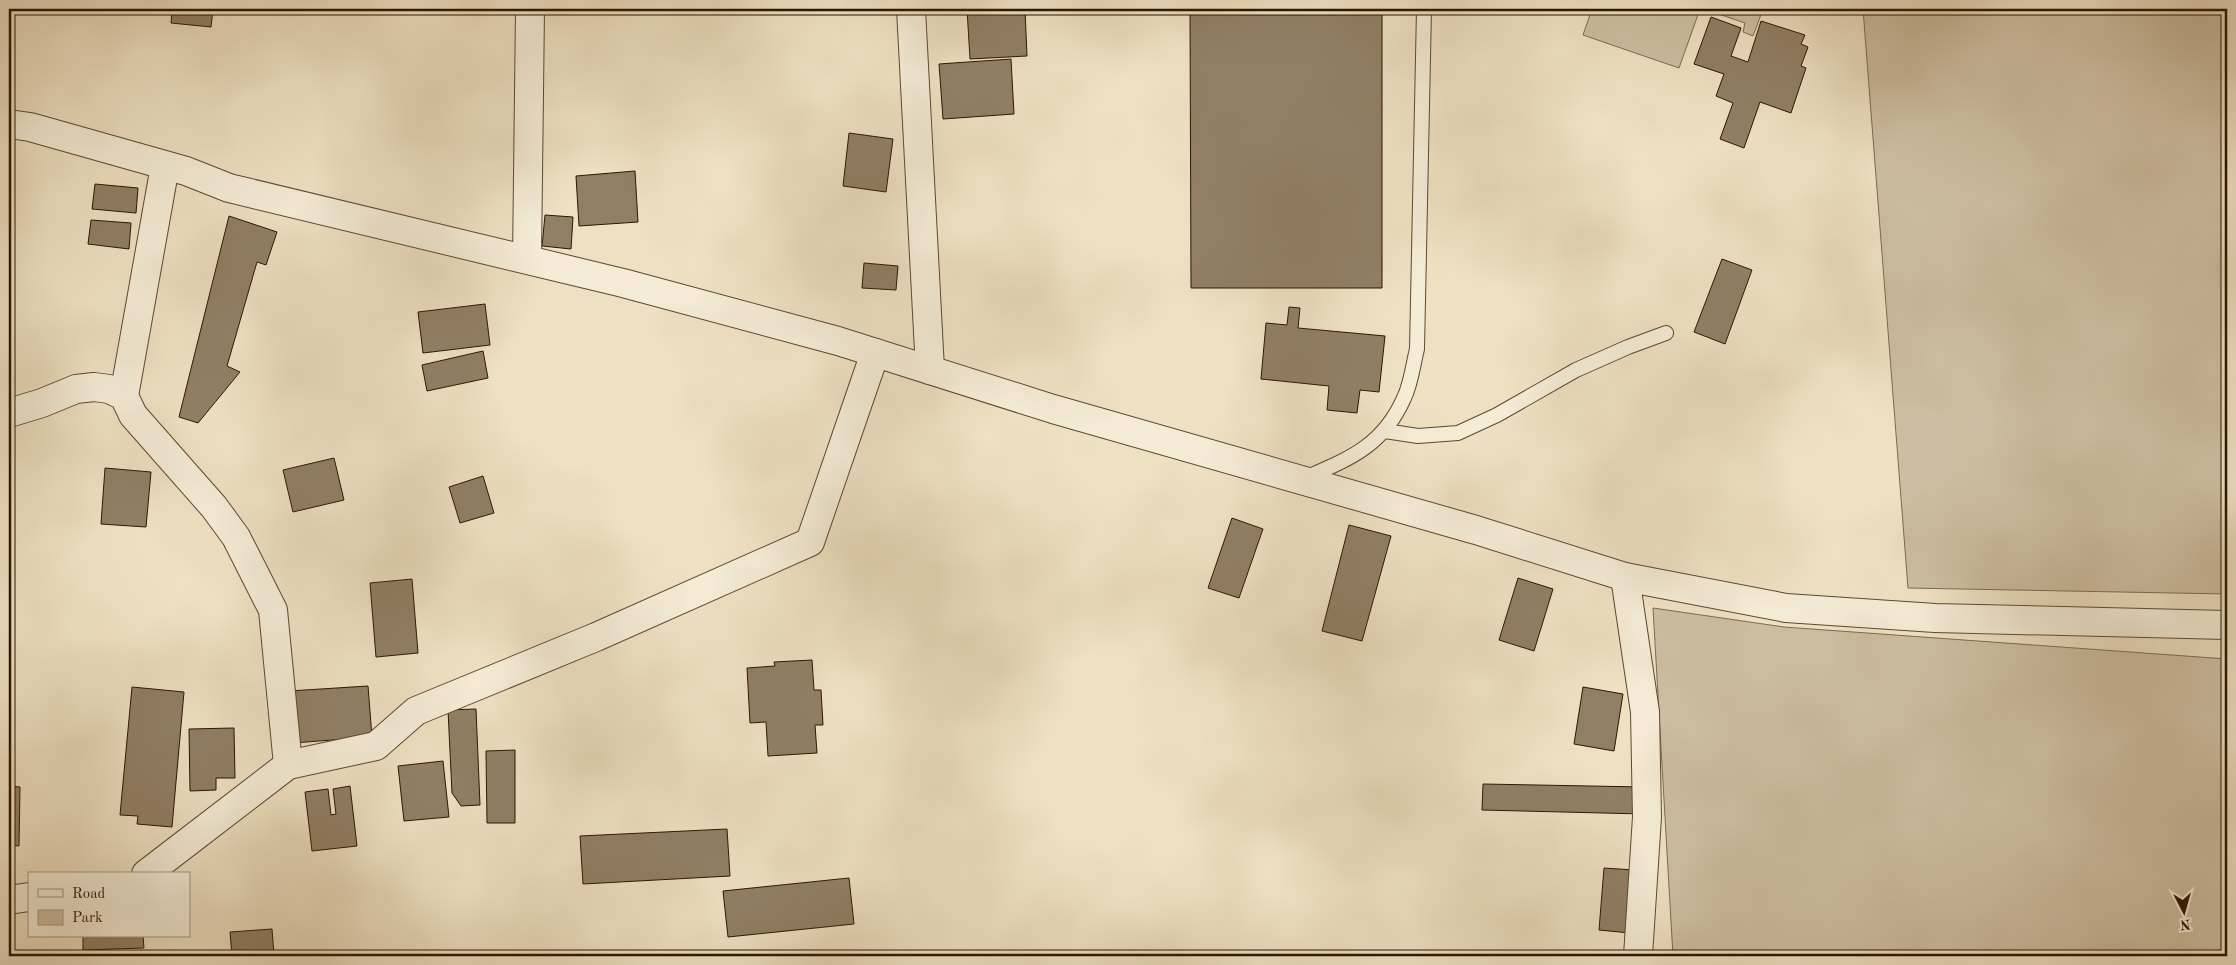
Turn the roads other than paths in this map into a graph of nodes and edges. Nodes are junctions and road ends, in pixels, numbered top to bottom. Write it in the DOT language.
graph roads {
  1 [pos="530,9"];
  2 [pos="911,9"];
  3 [pos="1424,9"];
  4 [pos="9,124"];
  5 [pos="165,166"];
  6 [pos="527,259"];
  7 [pos="1666,333"];
  8 [pos="874,353"];
  9 [pos="930,370"];
  10 [pos="124,396"];
  11 [pos="9,413"];
  12 [pos="1385,431"];
  13 [pos="1302,480"];
  14 [pos="1625,577"];
  15 [pos="2227,625"];
  16 [pos="288,765"];
  17 [pos="149,872"];
  18 [pos="28,897"];
  19 [pos="9,900"];
  20 [pos="1638,956"];
  1 -- 6 [label="street"];
  2 -- 9 [label="street"];
  3 -- 12 [label="lane"];
  4 -- 5 [label="street"];
  5 -- 6 [label="street"];
  5 -- 10 [label="street"];
  6 -- 8 [label="street"];
  7 -- 12 [label="lane"];
  8 -- 9 [label="street"];
  8 -- 16 [label="street"];
  9 -- 13 [label="street"];
  10 -- 11 [label="street"];
  10 -- 16 [label="street"];
  12 -- 13 [label="lane"];
  13 -- 14 [label="street"];
  14 -- 15 [label="street"];
  14 -- 20 [label="street"];
  16 -- 17 [label="street"];
  18 -- 19 [label="street"];
}
